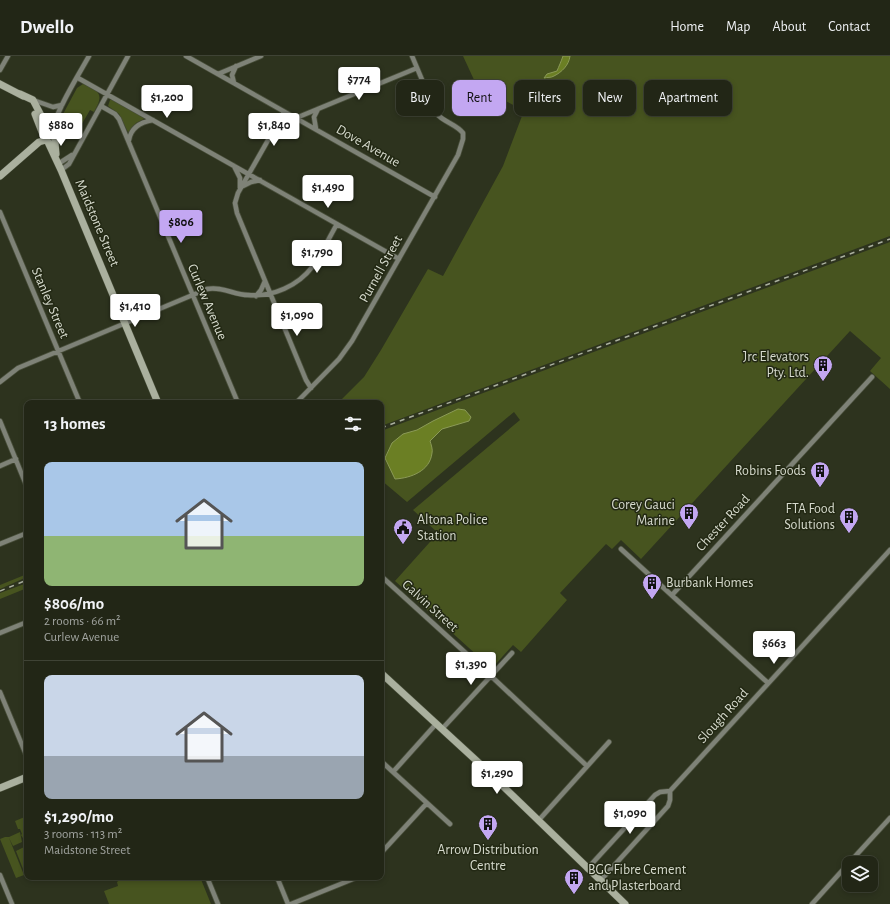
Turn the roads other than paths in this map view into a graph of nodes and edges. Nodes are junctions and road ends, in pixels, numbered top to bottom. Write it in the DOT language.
graph roads {
  1 [pos="8,56"];
  2 [pos="89,56"];
  3 [pos="128,56"];
  4 [pos="186,56"];
  5 [pos="261,56"];
  6 [pos="412,56"];
  7 [pos="236,66"];
  8 [pos="417,68"];
  9 [pos="0,70"];
  10 [pos="218,74"];
  11 [pos="78,78"];
  12 [pos="234,83"];
  13 [pos="0,84"];
  14 [pos="20,94"];
  15 [pos="107,94"];
  16 [pos="33,100"];
  17 [pos="62,105"];
  18 [pos="49,106"];
  19 [pos="101,106"];
  20 [pos="318,109"];
  21 [pos="284,112"];
  22 [pos="57,117"];
  23 [pos="296,118"];
  24 [pos="153,120"];
  25 [pos="316,130"];
  26 [pos="54,131"];
  27 [pos="42,132"];
  28 [pos="46,140"];
  29 [pos="129,142"];
  30 [pos="17,160"];
  31 [pos="234,166"];
  32 [pos="60,167"];
  33 [pos="249,174"];
  34 [pos="0,176"];
  35 [pos="260,180"];
  36 [pos="240,190"];
  37 [pos="435,197"];
  38 [pos="0,212"];
  39 [pos="337,224"];
  40 [pos="399,259"];
  41 [pos="265,281"];
  42 [pos="193,294"];
  43 [pos="270,294"];
  44 [pos="256,296"];
  45 [pos="125,323"];
  46 [pos="58,351"];
  47 [pos="872,377"];
  48 [pos="0,382"];
  49 [pos="311,388"];
  50 [pos="79,400"];
  51 [pos="157,400"];
  52 [pos="237,400"];
  53 [pos="299,400"];
  54 [pos="0,421"];
  55 [pos="16,459"];
  56 [pos="0,466"];
  57 [pos="24,479"];
  58 [pos="24,534"];
  59 [pos="0,544"];
  60 [pos="621,549"];
  61 [pos="890,550"];
  62 [pos="384,579"];
  63 [pos="672,595"];
  64 [pos="24,623"];
  65 [pos="0,634"];
  66 [pos="512,653"];
  67 [pos="384,676"];
  68 [pos="491,676"];
  69 [pos="768,683"];
  70 [pos="0,692"];
  71 [pos="2,702"];
  72 [pos="436,724"];
  73 [pos="442,730"];
  74 [pos="609,742"];
  75 [pos="24,750"];
  76 [pos="384,764"];
  77 [pos="587,766"];
  78 [pos="393,772"];
  79 [pos="24,778"];
  80 [pos="0,788"];
  81 [pos="670,791"];
  82 [pos="427,803"];
  83 [pos="890,818"];
  84 [pos="538,821"];
  85 [pos="450,824"];
  86 [pos="384,850"];
  87 [pos="855,856"];
  88 [pos="588,869"];
  89 [pos="842,871"];
  90 [pos="0,875"];
  91 [pos="208,880"];
  92 [pos="278,880"];
  93 [pos="351,880"];
  94 [pos="600,881"];
  95 [pos="12,904"];
  96 [pos="218,904"];
  97 [pos="288,904"];
  98 [pos="291,904"];
  99 [pos="625,904"];
  100 [pos="812,904"];
  1 -- 9 [label="street"];
  2 -- 11 [label="street"];
  3 -- 15 [label="street"];
  4 -- 10 [label="street, Dove Avenue"];
  5 -- 7 [label="street"];
  6 -- 8 [label="street"];
  7 -- 10 [label="street"];
  7 -- 12 [label="street"];
  8 -- 20 [label="street"];
  8 -- 37 [label="street, Purnell Street"];
  10 -- 12 [label="street, Dove Avenue"];
  11 -- 15 [label="street"];
  11 -- 17 [label="street"];
  12 -- 21 [label="street, Dove Avenue"];
  13 -- 14 [label="main road"];
  14 -- 16 [label="main road"];
  14 -- 27 [label="main road"];
  15 -- 19 [label="street"];
  15 -- 24 [label="street"];
  16 -- 18 [label="street"];
  16 -- 26 [label="main road"];
  17 -- 18 [label="street"];
  17 -- 22 [label="street"];
  18 -- 22 [label="street"];
  19 -- 29 [label="street, Curlew Avenue"];
  19 -- 32 [label="street"];
  20 -- 23 [label="street"];
  20 -- 25 [label="street"];
  21 -- 23 [label="street, Dove Avenue"];
  21 -- 33 [label="street"];
  22 -- 26 [label="street"];
  23 -- 25 [label="street, Dove Avenue"];
  24 -- 29 [label="street"];
  24 -- 31 [label="street"];
  25 -- 37 [label="street, Dove Avenue"];
  26 -- 27 [label="main road"];
  26 -- 28 [label="main road"];
  26 -- 32 [label="main road, Maidstone Street"];
  27 -- 28 [label="main road"];
  27 -- 30 [label="main road"];
  28 -- 30 [label="main road"];
  28 -- 32 [label="main road, Maidstone Street"];
  29 -- 42 [label="street, Curlew Avenue"];
  30 -- 34 [label="main road"];
  31 -- 33 [label="street"];
  31 -- 36 [label="street"];
  32 -- 45 [label="main road, Maidstone Street"];
  33 -- 35 [label="street"];
  33 -- 36 [label="street"];
  35 -- 36 [label="street"];
  35 -- 39 [label="street"];
  36 -- 41 [label="street"];
  37 -- 40 [label="street, Purnell Street"];
  38 -- 46 [label="street, Stanley Street"];
  39 -- 40 [label="street"];
  39 -- 43 [label="street"];
  40 -- 49 [label="street, Purnell Street"];
  41 -- 43 [label="street"];
  41 -- 44 [label="street"];
  42 -- 44 [label="street"];
  42 -- 45 [label="street"];
  42 -- 52 [label="street, Curlew Avenue"];
  43 -- 44 [label="street"];
  43 -- 49 [label="street"];
  45 -- 46 [label="street"];
  45 -- 51 [label="main road, Maidstone Street"];
  46 -- 48 [label="street"];
  46 -- 50 [label="street, Stanley Street"];
  47 -- 63 [label="street, Chester Road"];
  49 -- 53 [label="street, Purnell Street"];
  54 -- 55 [label="street"];
  55 -- 56 [label="street"];
  55 -- 57 [label="street"];
  58 -- 59 [label="street"];
  60 -- 63 [label="street"];
  61 -- 69 [label="street, Slough Road"];
  62 -- 68 [label="street, Galvin Street"];
  63 -- 69 [label="street"];
  64 -- 65 [label="street"];
  66 -- 68 [label="street"];
  67 -- 72 [label="main road"];
  68 -- 73 [label="street"];
  68 -- 77 [label="street, Galvin Street"];
  69 -- 81 [label="street, Slough Road"];
  70 -- 71 [label="street"];
  71 -- 75 [label="street"];
  72 -- 73 [label="main road"];
  72 -- 78 [label="street"];
  73 -- 84 [label="main road"];
  74 -- 77 [label="street"];
  76 -- 78 [label="street"];
  77 -- 84 [label="street"];
  78 -- 82 [label="street"];
  79 -- 80 [label="main road"];
  81 -- 88 [label="street, Slough Road"];
  81 -- 94 [label="street, Slough Road"];
  82 -- 85 [label="street"];
  82 -- 86 [label="street"];
  83 -- 87 [label="street"];
  84 -- 88 [label="main road"];
  88 -- 94 [label="main road"];
  89 -- 100 [label="street"];
  90 -- 95 [label="street"];
  91 -- 96 [label="street"];
  92 -- 97 [label="street"];
  93 -- 98 [label="street"];
  94 -- 99 [label="main road"];
}
